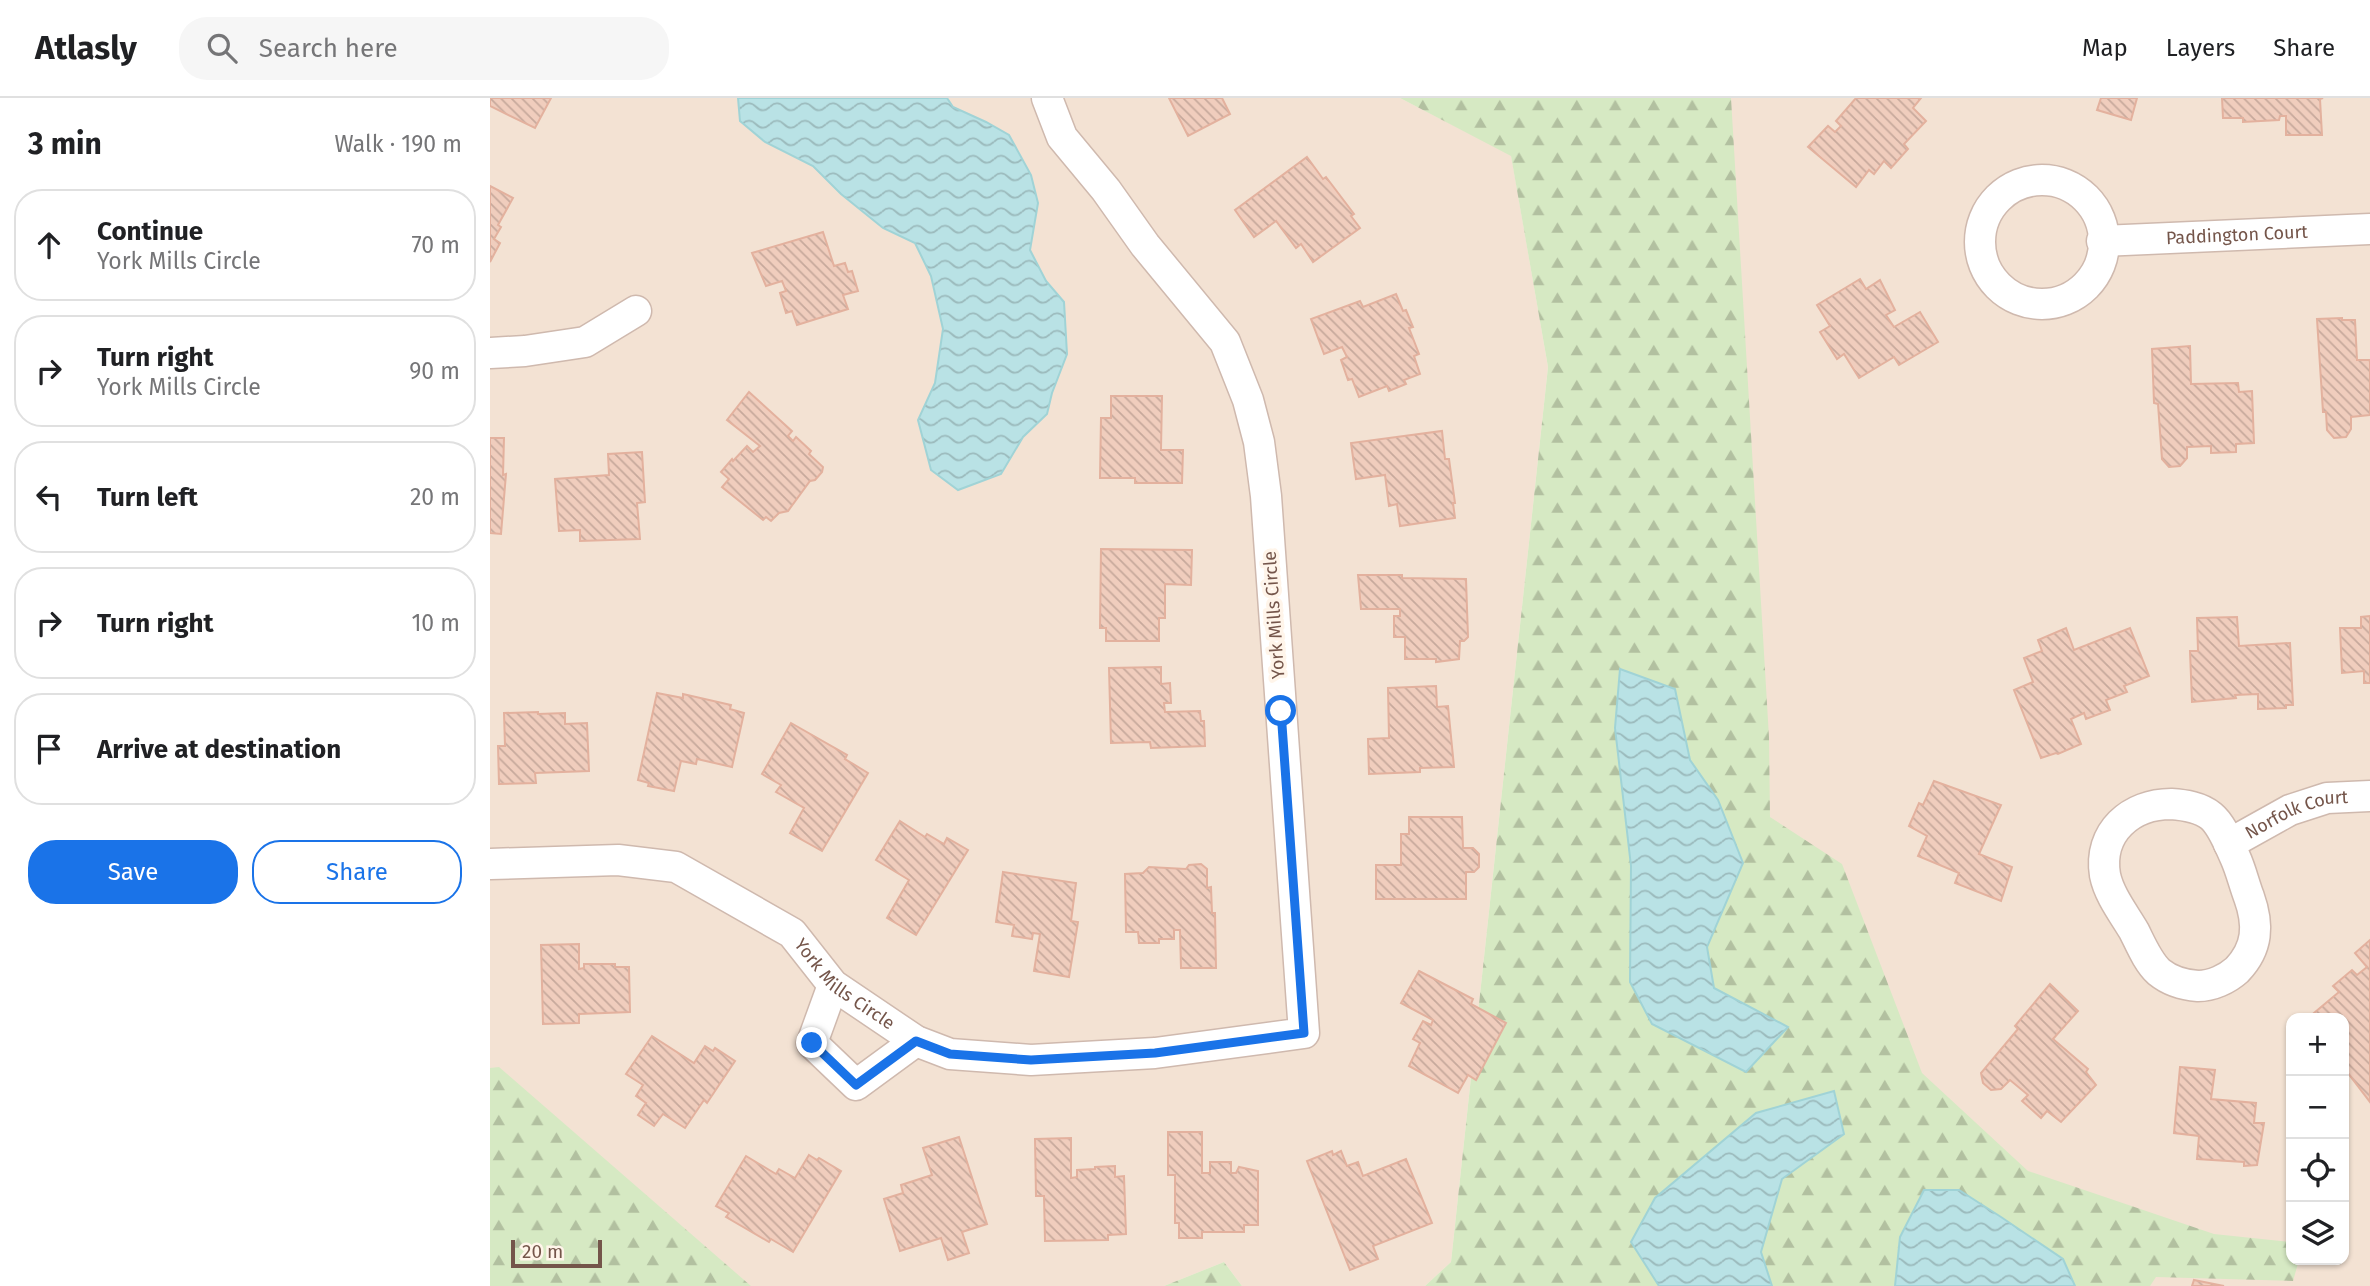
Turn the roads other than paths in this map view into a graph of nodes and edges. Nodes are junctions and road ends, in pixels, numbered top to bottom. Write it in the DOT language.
graph roads {
  1 [pos="1047,98"];
  2 [pos="2370,229"];
  3 [pos="2102,241"];
  4 [pos="636,311"];
  5 [pos="490,353"];
  6 [pos="2370,796"];
  7 [pos="2229,844"];
  8 [pos="490,864"];
  9 [pos="833,985"];
  10 [pos="916,1041"];
  1 -- 10 [label="street, York Mills Circle"];
  2 -- 3 [label="street, Paddington Court"];
  3 -- 3 [label="street"];
  4 -- 5 [label="street"];
  6 -- 7 [label="street, Norfolk Court"];
  7 -- 7 [label="street, Norfolk Court"];
  8 -- 9 [label="street, York Mills Circle"];
  9 -- 10 [label="street, York Mills Circle"];
  9 -- 10 [label="street"];
}
